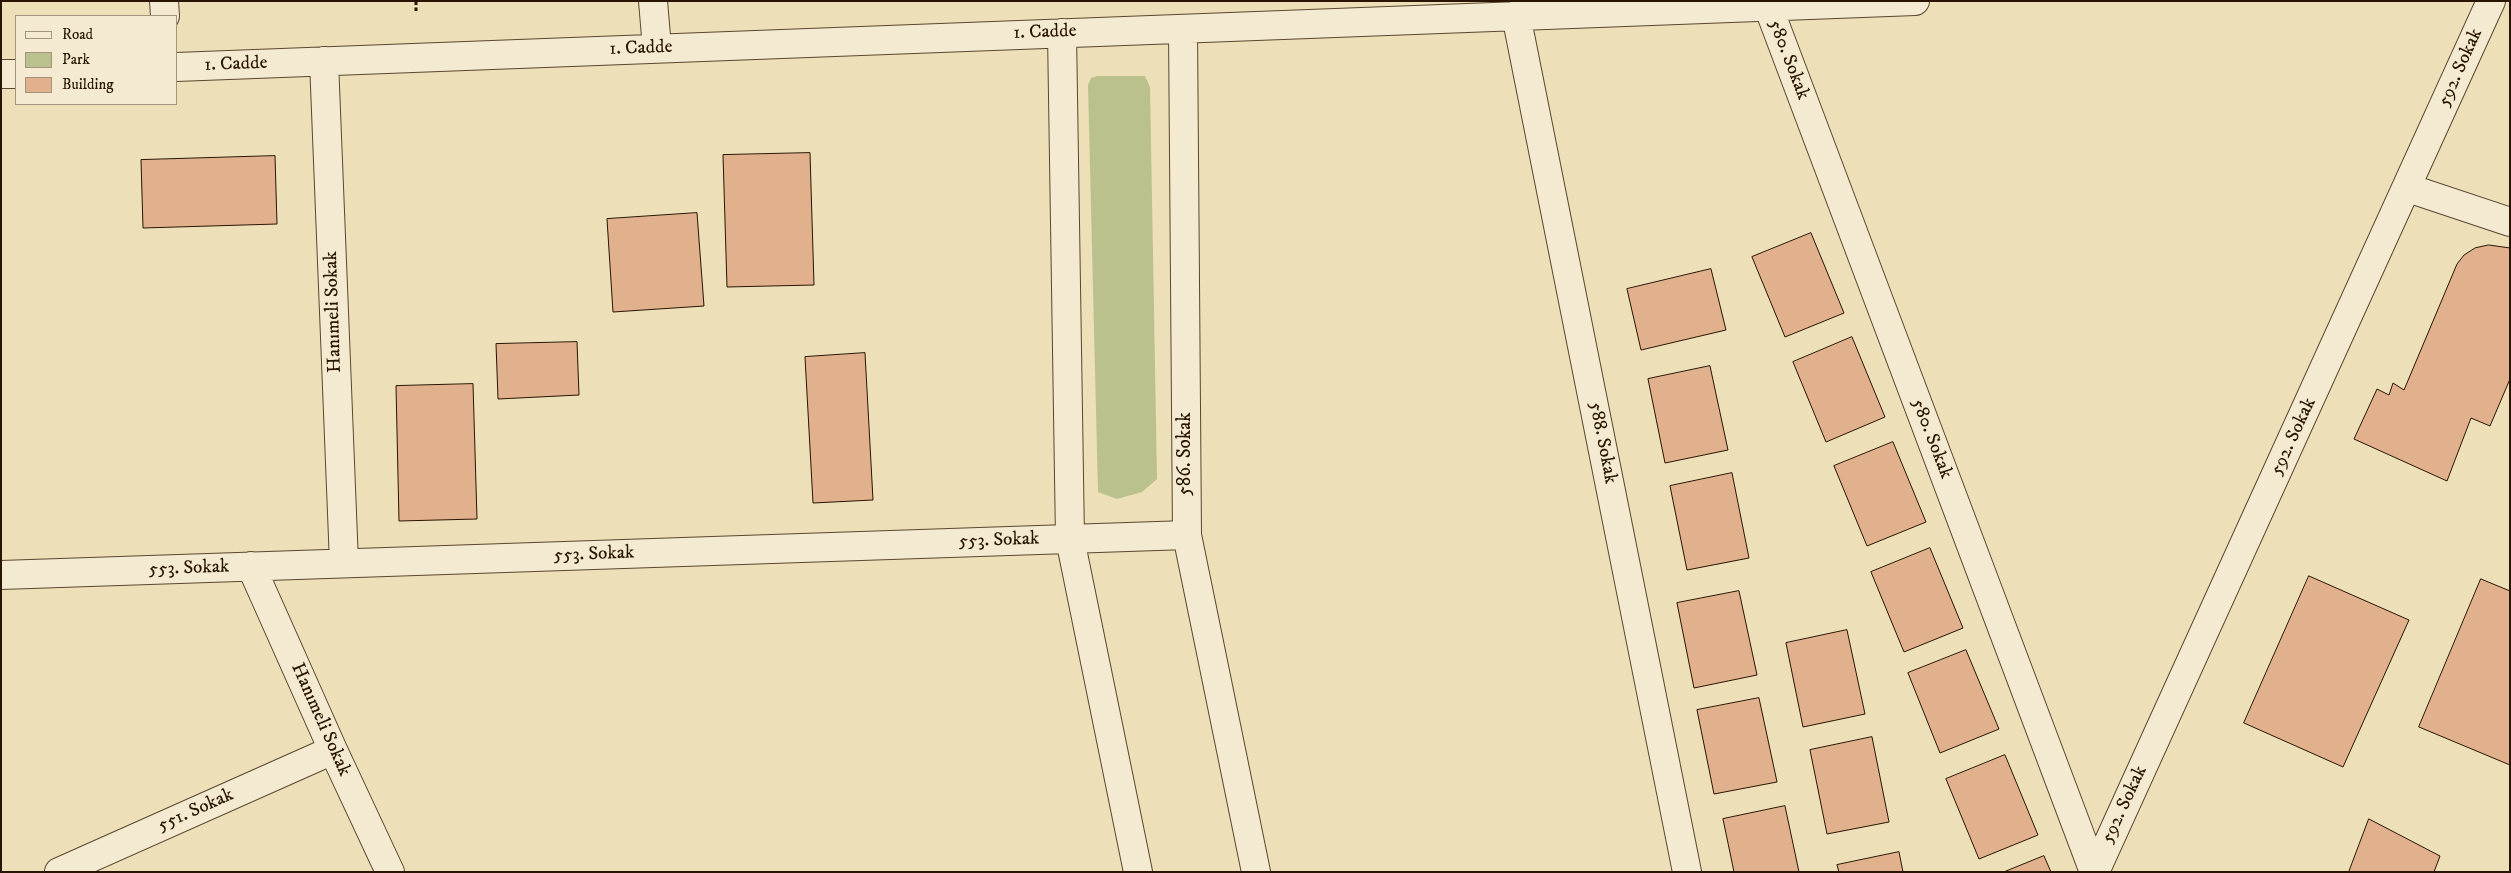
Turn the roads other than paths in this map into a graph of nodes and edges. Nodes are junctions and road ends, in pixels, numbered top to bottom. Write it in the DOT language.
graph roads {
  1 [pos="164,1"];
  2 [pos="653,1"];
  3 [pos="1915,1"];
  4 [pos="2491,1"];
  5 [pos="1768,6"];
  6 [pos="1567,7"];
  7 [pos="165,15"];
  8 [pos="1516,15"];
  9 [pos="1183,29"];
  10 [pos="1062,33"];
  11 [pos="657,48"];
  12 [pos="324,62"];
  13 [pos="178,67"];
  14 [pos="1,74"];
  15 [pos="15,74"];
  16 [pos="2408,188"];
  17 [pos="2510,222"];
  18 [pos="1187,535"];
  19 [pos="1070,539"];
  20 [pos="344,563"];
  21 [pos="251,566"];
  22 [pos="1,575"];
  23 [pos="332,750"];
  24 [pos="59,872"];
  25 [pos="390,872"];
  26 [pos="1138,872"];
  27 [pos="1256,872"];
  28 [pos="1688,872"];
  29 [pos="2094,872"];
  1 -- 7 [label="street"];
  2 -- 11 [label="street"];
  3 -- 5 [label="street, 1. Cadde"];
  4 -- 16 [label="street, 592. Sokak"];
  5 -- 6 [label="street, 1. Cadde"];
  5 -- 29 [label="street, 580. Sokak"];
  6 -- 8 [label="street, 1. Cadde"];
  8 -- 9 [label="street, 1. Cadde"];
  8 -- 28 [label="street, 588. Sokak"];
  9 -- 10 [label="street, 1. Cadde"];
  9 -- 18 [label="street, 586. Sokak"];
  10 -- 11 [label="street, 1. Cadde"];
  10 -- 19 [label="street"];
  11 -- 12 [label="street, 1. Cadde"];
  12 -- 13 [label="street, 1. Cadde"];
  12 -- 20 [label="street, Hanımeli Sokak"];
  14 -- 15 [label="street"];
  16 -- 17 [label="street"];
  16 -- 29 [label="street, 592. Sokak"];
  18 -- 19 [label="street, 553. Sokak"];
  18 -- 27 [label="street, 586. Sokak"];
  19 -- 20 [label="street, 553. Sokak"];
  19 -- 26 [label="street"];
  20 -- 21 [label="street, 553. Sokak"];
  21 -- 22 [label="street, 553. Sokak"];
  21 -- 23 [label="street, Hanımeli Sokak"];
  23 -- 24 [label="street, 551. Sokak"];
  23 -- 25 [label="street, Hanımeli Sokak"];
}
